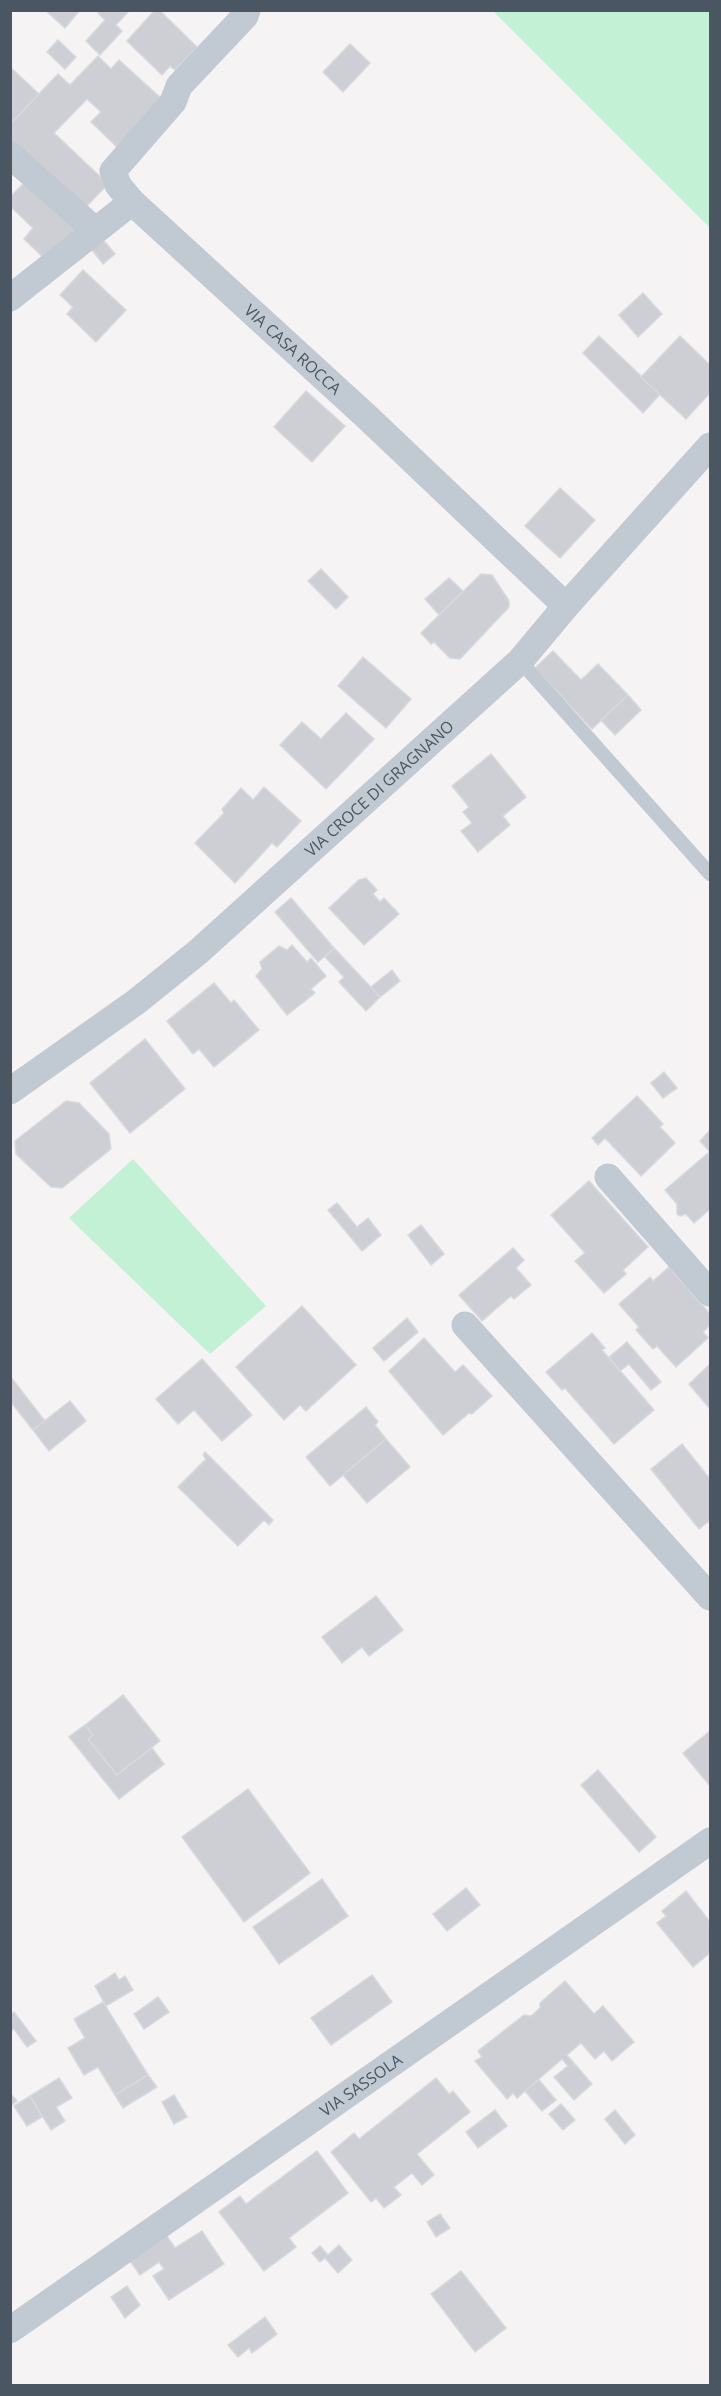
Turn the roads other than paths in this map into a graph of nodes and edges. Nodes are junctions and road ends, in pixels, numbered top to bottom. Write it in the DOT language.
graph roads {
  1 [pos="247,10"];
  2 [pos="10,155"];
  3 [pos="132,202"];
  4 [pos="95,230"];
  5 [pos="10,298"];
  6 [pos="711,446"];
  7 [pos="566,606"];
  8 [pos="520,661"];
  9 [pos="711,874"];
  10 [pos="10,1091"];
  11 [pos="608,1177"];
  12 [pos="711,1293"];
  13 [pos="465,1325"];
  14 [pos="711,1597"];
  15 [pos="711,1841"];
  16 [pos="10,2330"];
  1 -- 3 [label="street, VIA CASA ROCCA"];
  2 -- 4 [label="street"];
  3 -- 4 [label="street"];
  3 -- 7 [label="street, VIA CASA ROCCA"];
  4 -- 5 [label="street"];
  6 -- 7 [label="street, VIA CROCE DI GRAGNANO"];
  7 -- 8 [label="street, VIA CROCE DI GRAGNANO"];
  8 -- 9 [label="lane"];
  8 -- 10 [label="street, VIA CROCE DI GRAGNANO"];
  11 -- 12 [label="street"];
  13 -- 14 [label="street"];
  15 -- 16 [label="street, VIA SASSOLA"];
}
